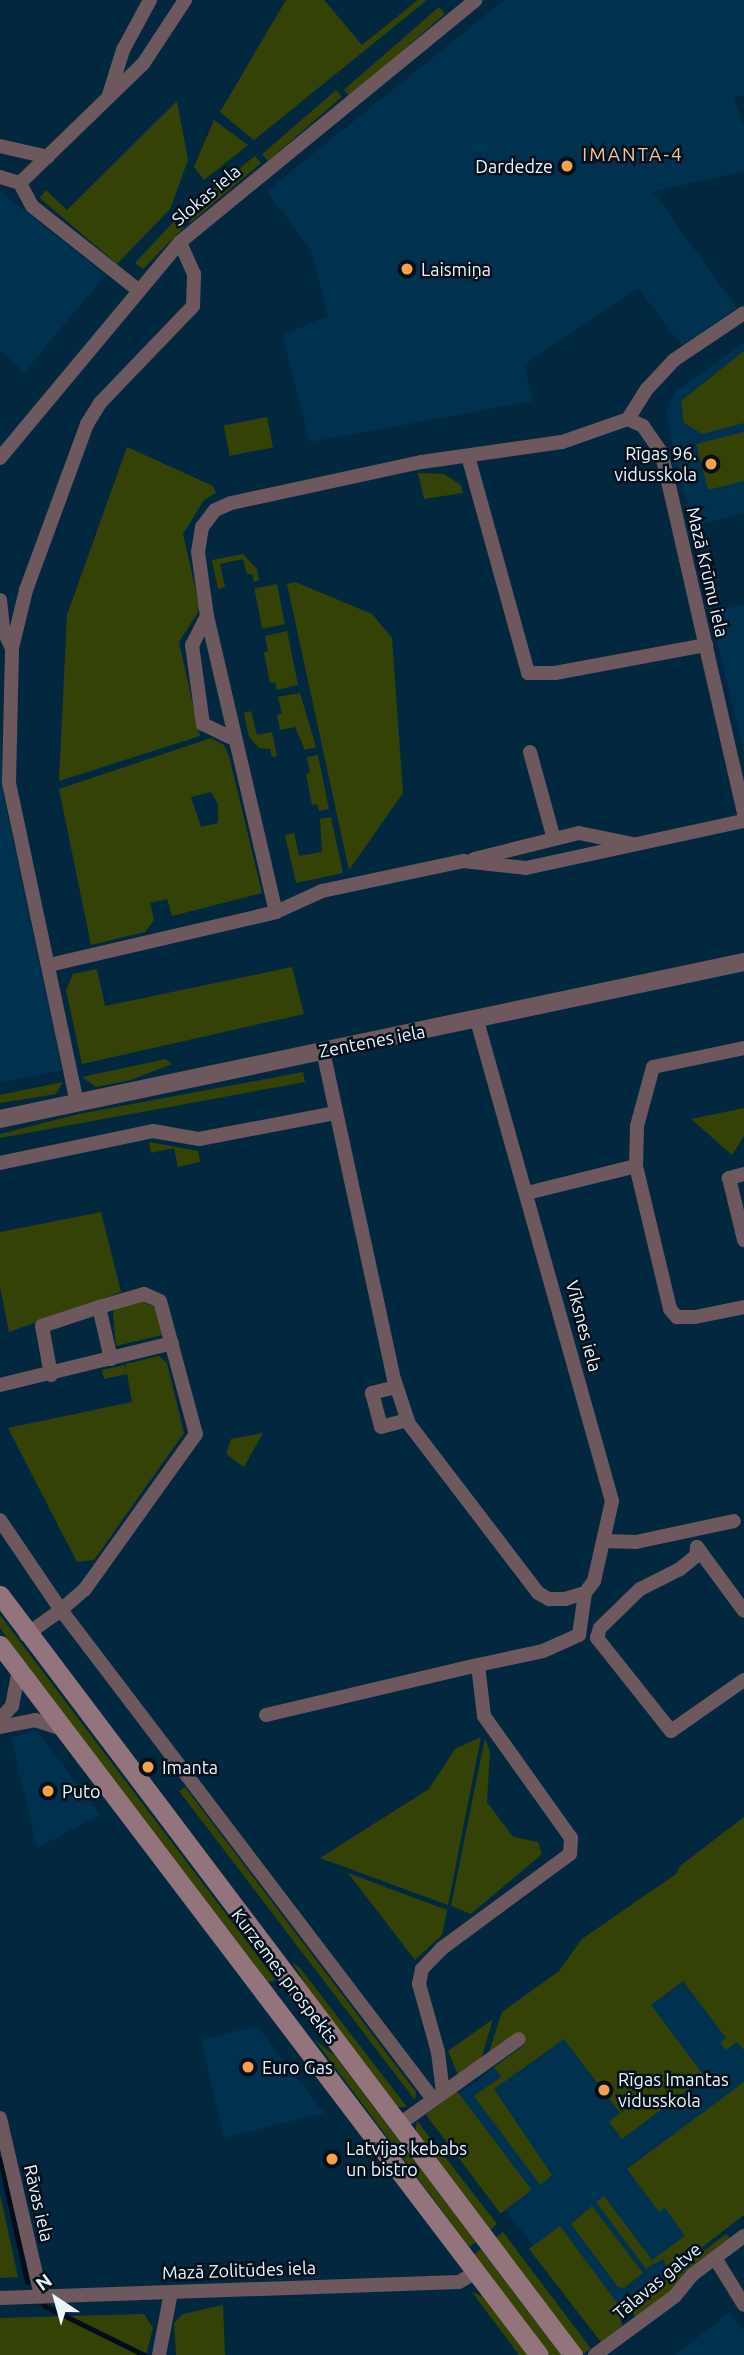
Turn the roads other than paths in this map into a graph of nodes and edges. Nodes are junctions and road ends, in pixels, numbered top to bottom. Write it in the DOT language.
graph roads {
  1 [pos="150,0"];
  2 [pos="185,0"];
  3 [pos="476,0"];
  4 [pos="107,102"];
  5 [pos="0,146"];
  6 [pos="48,158"];
  7 [pos="0,177"];
  8 [pos="20,183"];
  9 [pos="180,242"];
  10 [pos="138,290"];
  11 [pos="744,313"];
  12 [pos="628,419"];
  13 [pos="468,456"];
  14 [pos="0,458"];
  15 [pos="0,600"];
  16 [pos="207,616"];
  17 [pos="706,645"];
  18 [pos="12,648"];
  19 [pos="232,738"];
  20 [pos="530,752"];
  21 [pos="744,813"];
  22 [pos="744,821"];
  23 [pos="554,839"];
  24 [pos="637,845"];
  25 [pos="463,862"];
  26 [pos="276,912"];
  27 [pos="744,962"];
  28 [pos="49,965"];
  29 [pos="477,1020"];
  30 [pos="744,1048"];
  31 [pos="323,1051"];
  32 [pos="77,1103"];
  33 [pos="335,1113"];
  34 [pos="0,1119"];
  35 [pos="0,1163"];
  36 [pos="636,1166"];
  37 [pos="744,1174"];
  38 [pos="527,1194"];
  39 [pos="744,1240"];
  40 [pos="99,1307"];
  41 [pos="744,1307"];
  42 [pos="172,1343"];
  43 [pos="111,1359"];
  44 [pos="51,1375"];
  45 [pos="0,1385"];
  46 [pos="396,1387"];
  47 [pos="407,1420"];
  48 [pos="0,1520"];
  49 [pos="734,1521"];
  50 [pos="606,1541"];
  51 [pos="585,1592"];
  52 [pos="0,1595"];
  53 [pos="61,1610"];
  54 [pos="744,1611"];
  55 [pos="26,1635"];
  56 [pos="0,1645"];
  57 [pos="478,1665"];
  58 [pos="19,1671"];
  59 [pos="744,1680"];
  60 [pos="266,1715"];
  61 [pos="0,1719"];
  62 [pos="0,1727"];
  63 [pos="59,1728"];
  64 [pos="268,1998"];
  65 [pos="519,2039"];
  66 [pos="341,2049"];
  67 [pos="438,2096"];
  68 [pos="0,2118"];
  69 [pos="398,2125"];
  70 [pos="744,2236"];
  71 [pos="715,2258"];
  72 [pos="476,2272"];
  73 [pos="171,2292"];
  74 [pos="41,2296"];
  75 [pos="0,2298"];
  76 [pos="744,2305"];
  77 [pos="159,2355"];
  78 [pos="539,2355"];
  79 [pos="573,2355"];
  80 [pos="595,2355"];
  1 -- 4 [label="street"];
  2 -- 4 [label="street"];
  3 -- 9 [label="street, Slokas iela"];
  4 -- 6 [label="street"];
  5 -- 6 [label="street"];
  6 -- 8 [label="street"];
  7 -- 8 [label="street"];
  8 -- 10 [label="street"];
  9 -- 10 [label="street, Slokas iela"];
  9 -- 18 [label="street"];
  10 -- 14 [label="street, Slokas iela"];
  11 -- 12 [label="street"];
  12 -- 13 [label="street"];
  12 -- 17 [label="street, Mazā Krūmu iela"];
  13 -- 16 [label="street"];
  13 -- 17 [label="street"];
  15 -- 18 [label="street"];
  16 -- 19 [label="street"];
  16 -- 19 [label="street"];
  17 -- 21 [label="street, Mazā Krūmu iela"];
  18 -- 28 [label="street"];
  19 -- 26 [label="street"];
  20 -- 23 [label="street"];
  22 -- 24 [label="street"];
  23 -- 24 [label="street"];
  23 -- 25 [label="street"];
  24 -- 25 [label="street"];
  25 -- 26 [label="street"];
  26 -- 28 [label="street"];
  27 -- 29 [label="street, Zentenes iela"];
  28 -- 32 [label="street"];
  29 -- 31 [label="street, Zentenes iela"];
  29 -- 38 [label="street, Vīksnes iela"];
  30 -- 36 [label="street"];
  31 -- 32 [label="street, Zentenes iela"];
  31 -- 33 [label="street"];
  32 -- 34 [label="street, Zentenes iela"];
  33 -- 35 [label="street"];
  33 -- 46 [label="street"];
  36 -- 38 [label="street"];
  36 -- 41 [label="street"];
  37 -- 39 [label="street"];
  38 -- 50 [label="street, Vīksnes iela"];
  40 -- 42 [label="street"];
  40 -- 43 [label="street"];
  40 -- 44 [label="street"];
  42 -- 43 [label="street"];
  42 -- 53 [label="street"];
  43 -- 44 [label="street"];
  44 -- 45 [label="street"];
  46 -- 47 [label="street"];
  46 -- 47 [label="street"];
  47 -- 51 [label="street"];
  48 -- 53 [label="street"];
  49 -- 50 [label="street"];
  50 -- 51 [label="street, Vīksnes iela"];
  51 -- 57 [label="street, Vīksnes iela"];
  52 -- 55 [label="main road, Kurzemes prospekts"];
  53 -- 55 [label="street"];
  53 -- 67 [label="street"];
  54 -- 59 [label="street"];
  55 -- 66 [label="main road, Kurzemes prospekts"];
  56 -- 58 [label="main road, Kurzemes prospekts"];
  57 -- 60 [label="street"];
  57 -- 67 [label="street"];
  58 -- 61 [label="street"];
  58 -- 63 [label="main road, Kurzemes prospekts"];
  62 -- 63 [label="street"];
  63 -- 64 [label="main road, Kurzemes prospekts"];
  64 -- 66 [label="main road"];
  64 -- 72 [label="main road, Kurzemes prospekts"];
  65 -- 67 [label="street"];
  66 -- 69 [label="main road, Kurzemes prospekts"];
  67 -- 69 [label="street"];
  68 -- 74 [label="street, Rāvas iela"];
  69 -- 79 [label="main road, Kurzemes prospekts"];
  70 -- 71 [label="street, Tālavas gatve"];
  71 -- 76 [label="street"];
  71 -- 80 [label="street, Tālavas gatve"];
  72 -- 73 [label="street, Mazā Zolitūdes iela"];
  72 -- 78 [label="main road, Kurzemes prospekts"];
  73 -- 74 [label="street, Mazā Zolitūdes iela"];
  73 -- 77 [label="street"];
  74 -- 75 [label="street, Mazā Zolitūdes iela"];
}
